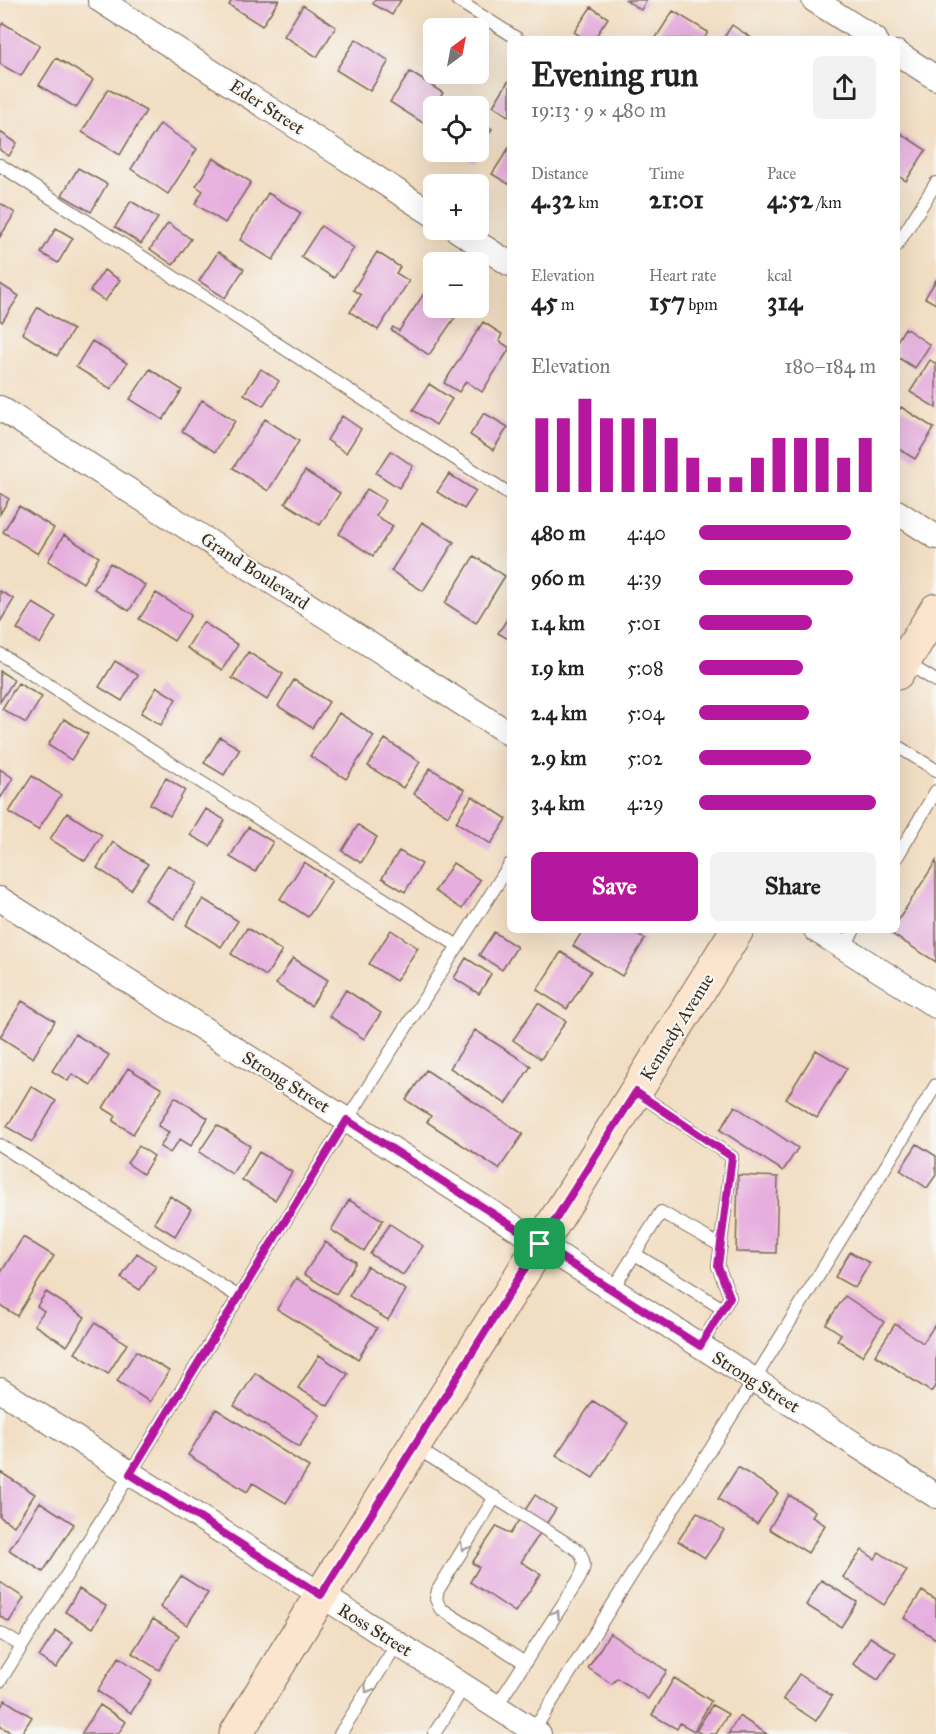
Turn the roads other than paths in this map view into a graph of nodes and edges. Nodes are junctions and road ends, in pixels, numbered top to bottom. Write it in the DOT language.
graph roads {
  1 [pos="100,0"];
  2 [pos="457,0"];
  3 [pos="814,0"];
  4 [pos="513,36"];
  5 [pos="870,36"];
  6 [pos="900,55"];
  7 [pos="936,78"];
  8 [pos="0,165"];
  9 [pos="936,183"];
  10 [pos="423,207"];
  11 [pos="473,240"];
  12 [pos="900,240"];
  13 [pos="507,262"];
  14 [pos="0,408"];
  15 [pos="507,492"];
  16 [pos="900,514"];
  17 [pos="936,537"];
  18 [pos="936,610"];
  19 [pos="0,654"];
  20 [pos="905,656"];
  21 [pos="936,681"];
  22 [pos="507,732"];
  23 [pos="900,748"];
  24 [pos="936,770"];
  25 [pos="936,791"];
  26 [pos="900,852"];
  27 [pos="507,869"];
  28 [pos="0,899"];
  29 [pos="735,933"];
  30 [pos="827,933"];
  31 [pos="849,939"];
  32 [pos="458,946"];
  33 [pos="936,1006"];
  34 [pos="936,1085"];
  35 [pos="636,1092"];
  36 [pos="347,1120"];
  37 [pos="0,1145"];
  38 [pos="540,1244"];
  39 [pos="721,1246"];
  40 [pos="635,1254"];
  41 [pos="612,1290"];
  42 [pos="239,1297"];
  43 [pos="723,1309"];
  44 [pos="700,1346"];
  45 [pos="754,1380"];
  46 [pos="0,1390"];
  47 [pos="414,1446"];
  48 [pos="130,1474"];
  49 [pos="936,1496"];
  50 [pos="495,1497"];
  51 [pos="321,1595"];
  52 [pos="0,1633"];
  53 [pos="397,1644"];
  54 [pos="22,1646"];
  55 [pos="525,1663"];
  56 [pos="0,1681"];
  57 [pos="464,1687"];
  58 [pos="496,1707"];
  59 [pos="535,1733"];
  60 [pos="236,1734"];
  61 [pos="340,1734"];
  62 [pos="434,1734"];
  1 -- 10 [label="street, Eder Street"];
  2 -- 4 [label="lane"];
  3 -- 5 [label="street"];
  6 -- 7 [label="street"];
  8 -- 15 [label="lane"];
  9 -- 12 [label="lane"];
  11 -- 13 [label="street"];
  14 -- 22 [label="street, Grand Boulevard"];
  16 -- 17 [label="street"];
  18 -- 20 [label="street"];
  19 -- 32 [label="lane"];
  20 -- 21 [label="lane"];
  23 -- 24 [label="lane"];
  25 -- 26 [label="lane"];
  27 -- 32 [label="lane"];
  28 -- 36 [label="street, Strong Street"];
  29 -- 35 [label="street, Kennedy Avenue"];
  30 -- 31 [label="street"];
  31 -- 33 [label="street"];
  32 -- 36 [label="lane"];
  34 -- 45 [label="lane"];
  35 -- 38 [label="street, Kennedy Avenue"];
  35 -- 39 [label="lane"];
  36 -- 38 [label="street, Strong Street"];
  36 -- 42 [label="lane"];
  37 -- 42 [label="lane"];
  38 -- 41 [label="street, Strong Street"];
  38 -- 47 [label="street, Kennedy Avenue"];
  39 -- 40 [label="lane"];
  39 -- 43 [label="lane"];
  40 -- 41 [label="lane"];
  40 -- 43 [label="lane"];
  41 -- 44 [label="street, Strong Street"];
  42 -- 48 [label="lane"];
  43 -- 44 [label="lane"];
  44 -- 45 [label="street, Strong Street"];
  45 -- 49 [label="street, Strong Street"];
  45 -- 59 [label="lane"];
  46 -- 48 [label="street, Ross Street"];
  47 -- 50 [label="lane"];
  47 -- 51 [label="street, Kennedy Avenue"];
  48 -- 51 [label="street, Ross Street"];
  48 -- 54 [label="lane"];
  50 -- 55 [label="lane, one-way"];
  55 -- 50 [label="lane, one-way"];
  51 -- 53 [label="street, Ross Street"];
  51 -- 60 [label="street, Kennedy Avenue"];
  52 -- 54 [label="lane"];
  53 -- 57 [label="street, Ross Street"];
  53 -- 61 [label="lane, one-way"];
  54 -- 56 [label="lane"];
  55 -- 58 [label="lane"];
  57 -- 58 [label="street, Ross Street"];
  57 -- 62 [label="lane"];
  58 -- 59 [label="street, Ross Street"];
}
